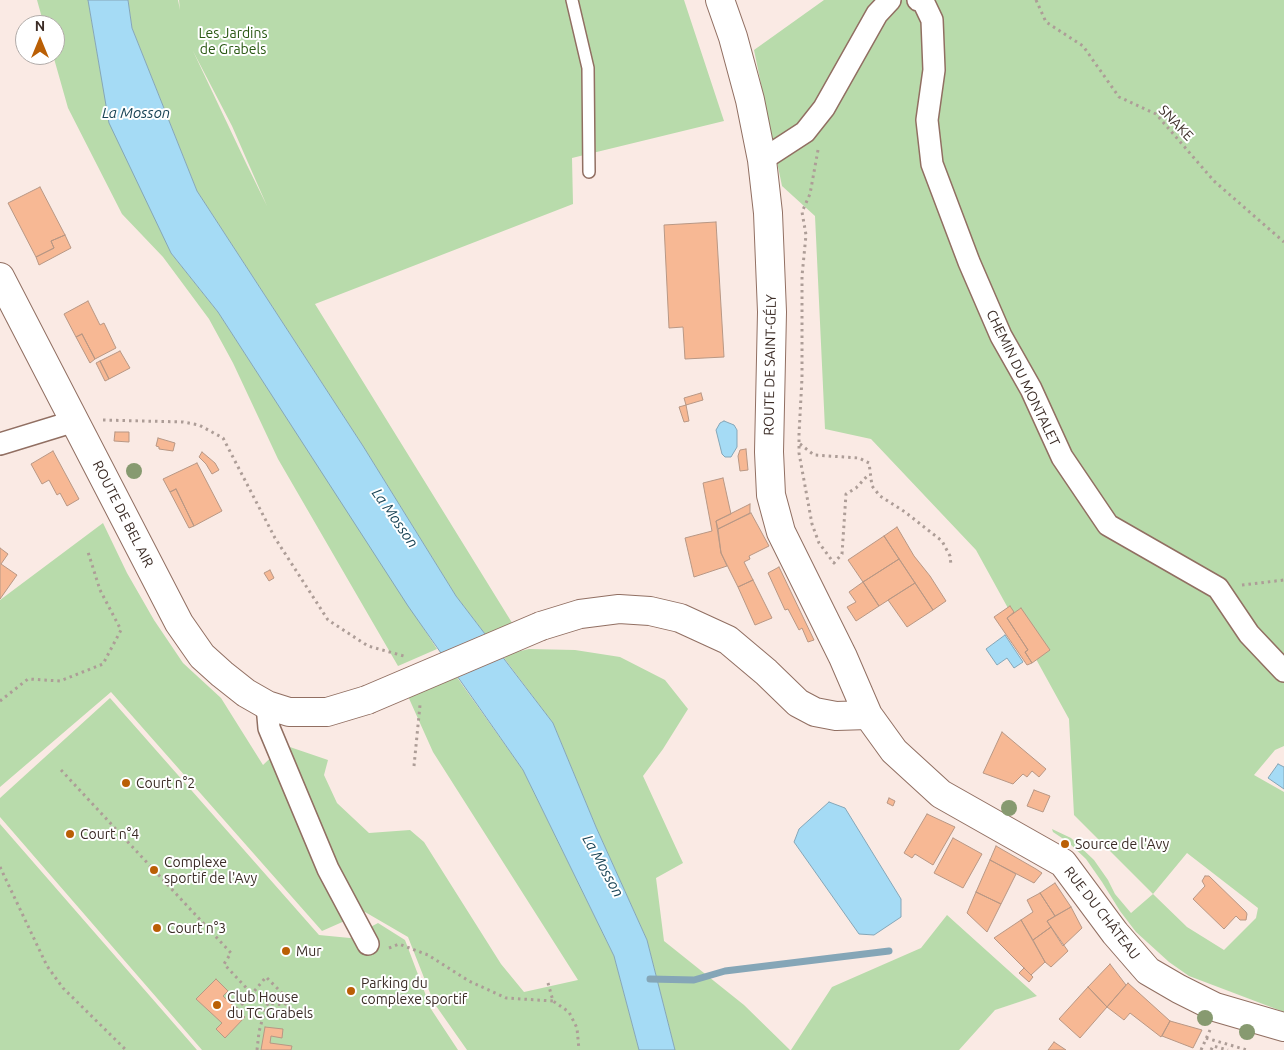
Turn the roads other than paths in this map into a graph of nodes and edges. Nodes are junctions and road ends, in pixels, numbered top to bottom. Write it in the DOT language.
graph roads {
  1 [pos="572,0"];
  2 [pos="720,0"];
  3 [pos="890,0"];
  4 [pos="918,0"];
  5 [pos="762,160"];
  6 [pos="589,172"];
  7 [pos="0,277"];
  8 [pos="75,421"];
  9 [pos="0,444"];
  10 [pos="1284,671"];
  11 [pos="278,708"];
  12 [pos="868,714"];
  13 [pos="375,947"];
  14 [pos="1284,1027"];
  1 -- 6 [label="lane"];
  2 -- 5 [label="street, ROUTE DE SAINT-GÉLY"];
  3 -- 5 [label="street"];
  4 -- 10 [label="street, CHEMIN DU MONTALET"];
  5 -- 12 [label="street, ROUTE DE SAINT-GÉLY"];
  7 -- 8 [label="street, ROUTE DE BEL AIR"];
  8 -- 9 [label="street"];
  8 -- 11 [label="street, ROUTE DE BEL AIR"];
  11 -- 12 [label="street, bridge"];
  11 -- 13 [label="street"];
  12 -- 14 [label="street, RUE DU CHÂTEAU"];
}
